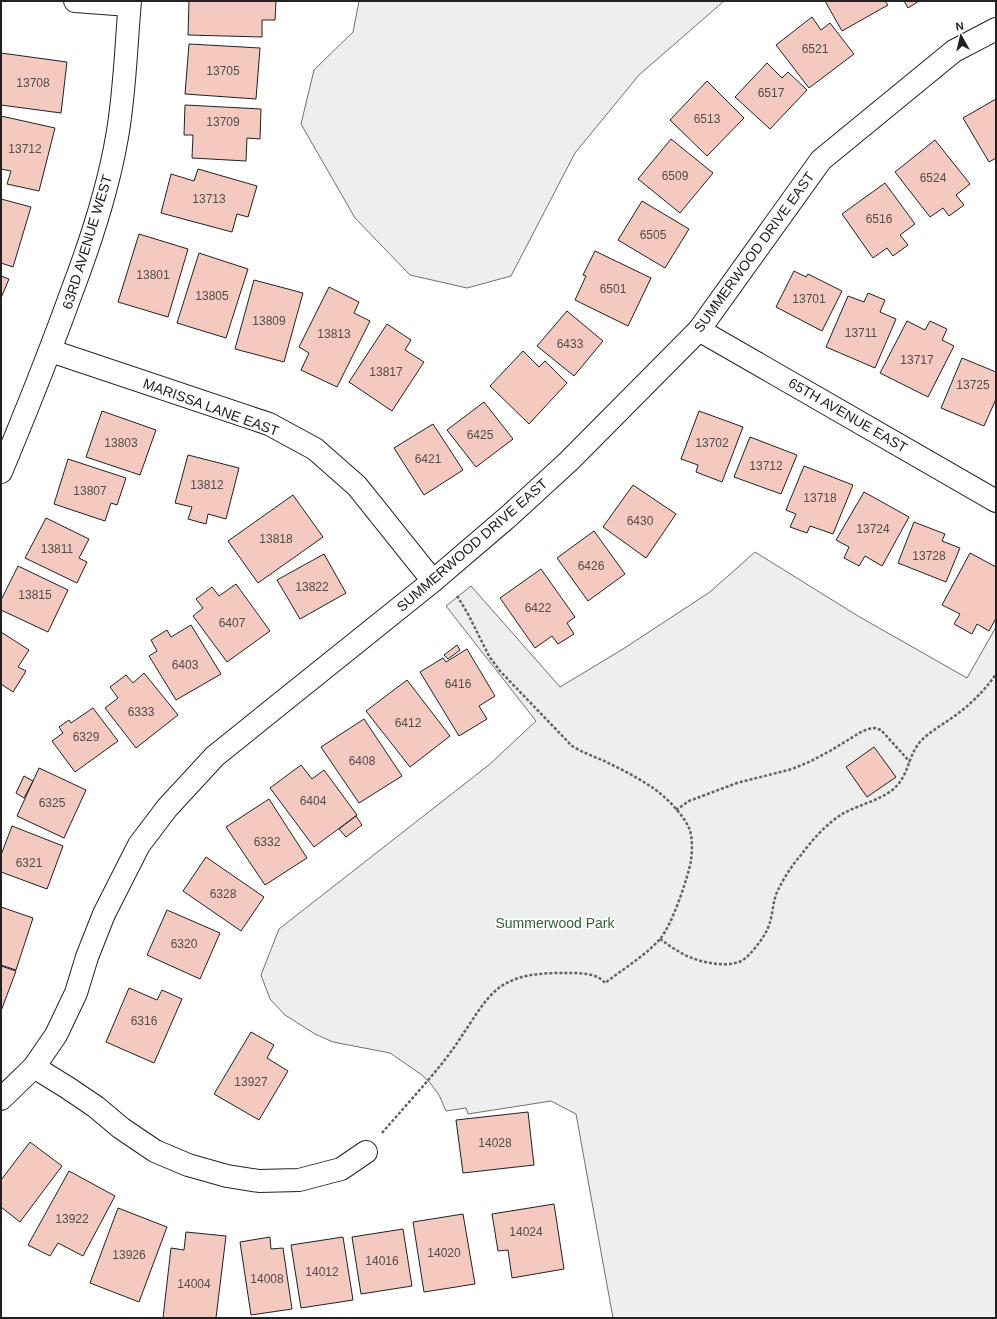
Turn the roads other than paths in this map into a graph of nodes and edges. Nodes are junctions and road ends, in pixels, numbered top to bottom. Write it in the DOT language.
graph roads {
  1 [pos="75,1"];
  2 [pos="130,3"];
  3 [pos="996,29"];
  4 [pos="699,330"];
  5 [pos="51,351"];
  6 [pos="1,472"];
  7 [pos="996,501"];
  8 [pos="437,578"];
  9 [pos="34,1067"];
  10 [pos="1,1099"];
  11 [pos="366,1152"];
  1 -- 2 [label="street"];
  2 -- 5 [label="street, 63RD AVENUE WEST"];
  3 -- 4 [label="street, SUMMERWOOD DRIVE EAST"];
  4 -- 7 [label="street, 65TH AVENUE EAST"];
  4 -- 8 [label="street, SUMMERWOOD DRIVE EAST"];
  5 -- 6 [label="street, 63RD AVENUE WEST"];
  5 -- 8 [label="street, MARISSA LANE EAST"];
  8 -- 9 [label="street, SUMMERWOOD DRIVE EAST"];
  9 -- 10 [label="street, SUMMERWOOD DRIVE EAST"];
  9 -- 11 [label="street"];
}
